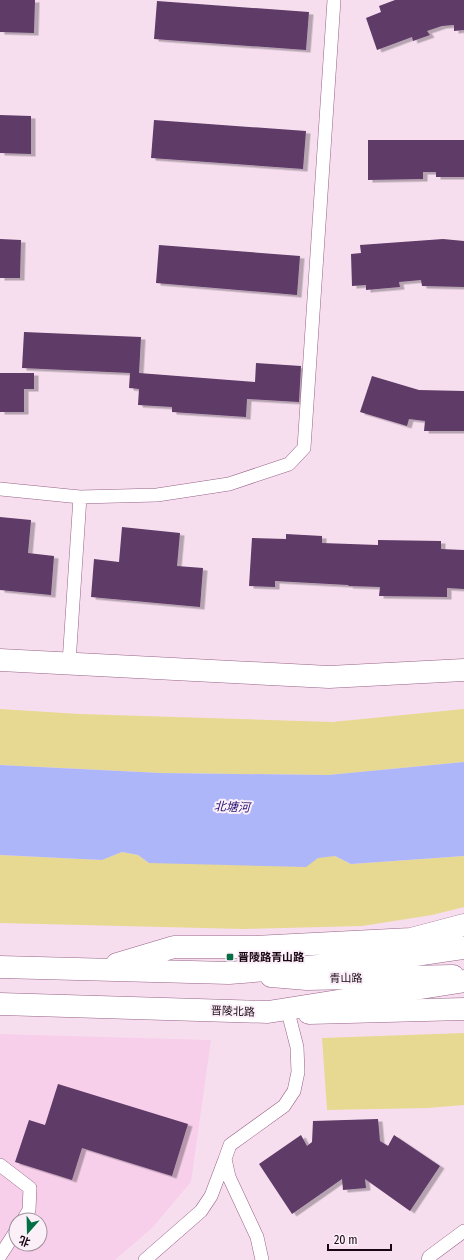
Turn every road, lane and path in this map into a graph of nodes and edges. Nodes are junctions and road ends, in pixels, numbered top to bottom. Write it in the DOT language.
graph roads {
  1 [pos="334,0"];
  2 [pos="0,489"];
  3 [pos="80,497"];
  4 [pos="0,660"];
  5 [pos="69,663"];
  6 [pos="464,670"];
  7 [pos="464,925"];
  8 [pos="464,948"];
  9 [pos="0,967"];
  10 [pos="97,970"];
  11 [pos="229,973"];
  12 [pos="464,975"];
  13 [pos="464,981"];
  14 [pos="0,1004"];
  15 [pos="464,1009"];
  16 [pos="278,1012"];
  17 [pos="224,1159"];
  18 [pos="0,1165"];
  19 [pos="28,1212"];
  20 [pos="464,1231"];
  21 [pos="8,1244"];
  22 [pos="0,1256"];
  23 [pos="145,1260"];
  24 [pos="262,1260"];
  25 [pos="428,1260"];
  1 -- 3 [label="lane"];
  2 -- 3 [label="lane"];
  3 -- 5 [label="lane"];
  4 -- 5 [label="main road"];
  5 -- 6 [label="main road"];
  7 -- 10 [label="main road"];
  8 -- 11 [label="main road"];
  9 -- 10 [label="main road"];
  10 -- 11 [label="main road"];
  11 -- 12 [label="main road, 青山路"];
  13 -- 16 [label="main road, 晋陵北路"];
  14 -- 16 [label="main road, 晋陵北路"];
  15 -- 16 [label="main road"];
  16 -- 17 [label="lane"];
  17 -- 23 [label="lane"];
  17 -- 24 [label="lane"];
  18 -- 19 [label="lane"];
  20 -- 25 [label="lane"];
  21 -- 22 [label="lane"];
}
